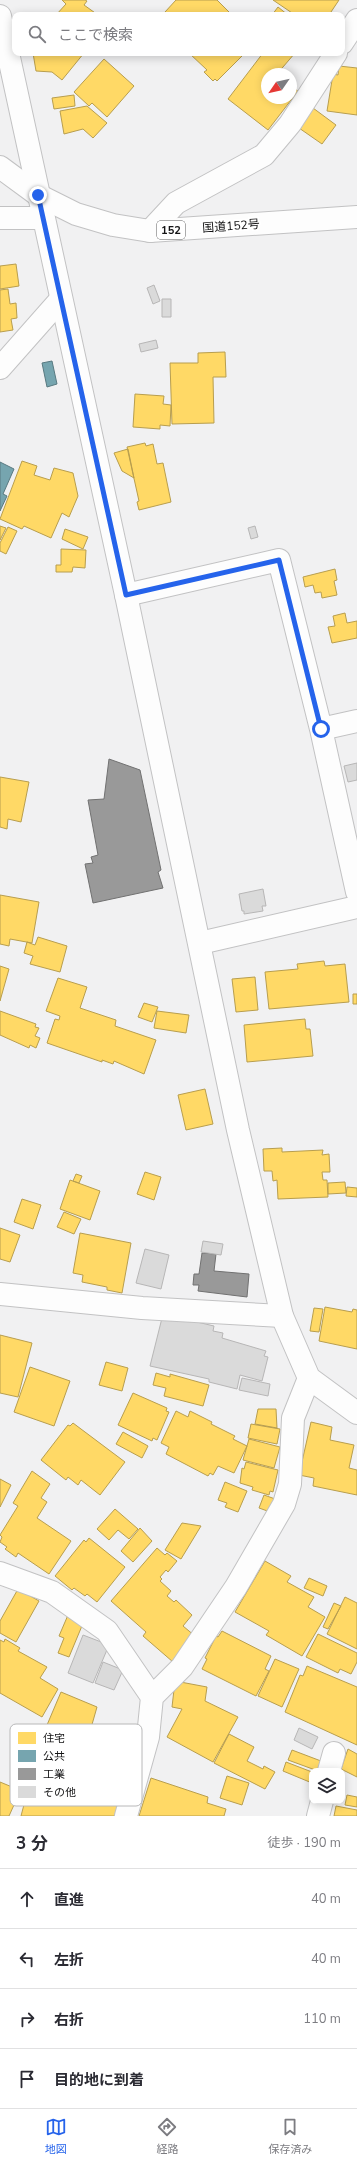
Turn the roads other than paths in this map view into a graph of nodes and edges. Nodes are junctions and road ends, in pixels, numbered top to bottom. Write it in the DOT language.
graph roads {
  1 [pos="0,16"];
  2 [pos="357,20"];
  3 [pos="345,38"];
  4 [pos="334,56"];
  5 [pos="0,167"];
  6 [pos="38,195"];
  7 [pos="357,217"];
  8 [pos="0,218"];
  9 [pos="44,218"];
  10 [pos="150,231"];
  11 [pos="61,299"];
  12 [pos="0,368"];
  13 [pos="126,595"];
  14 [pos="357,721"];
  15 [pos="321,729"];
  16 [pos="357,892"];
  17 [pos="357,907"];
  18 [pos="200,943"];
  19 [pos="0,1294"];
  20 [pos="282,1316"];
  21 [pos="308,1378"];
  22 [pos="357,1413"];
  23 [pos="0,1573"];
  24 [pos="152,1697"];
  25 [pos="142,1759"];
  26 [pos="321,1804"];
  27 [pos="129,1806"];
  28 [pos="126,1816"];
  29 [pos="318,1816"];
  1 -- 6 [label="main road"];
  2 -- 3 [label="main road"];
  4 -- 10 [label="main road"];
  5 -- 6 [label="main road, 国道152号 / 152"];
  6 -- 9 [label="main road"];
  6 -- 10 [label="main road, 国道152号 / 152"];
  7 -- 10 [label="main road, 国道152号 / 152"];
  8 -- 9 [label="main road"];
  9 -- 11 [label="main road"];
  11 -- 12 [label="main road"];
  11 -- 13 [label="main road"];
  13 -- 15 [label="main road"];
  13 -- 18 [label="main road"];
  14 -- 15 [label="main road"];
  15 -- 16 [label="main road"];
  17 -- 18 [label="main road"];
  18 -- 20 [label="main road"];
  19 -- 20 [label="main road"];
  20 -- 21 [label="main road"];
  21 -- 22 [label="main road"];
  21 -- 24 [label="main road"];
  23 -- 24 [label="main road"];
  24 -- 25 [label="main road"];
  26 -- 29 [label="main road"];
  27 -- 28 [label="main road"];
}
